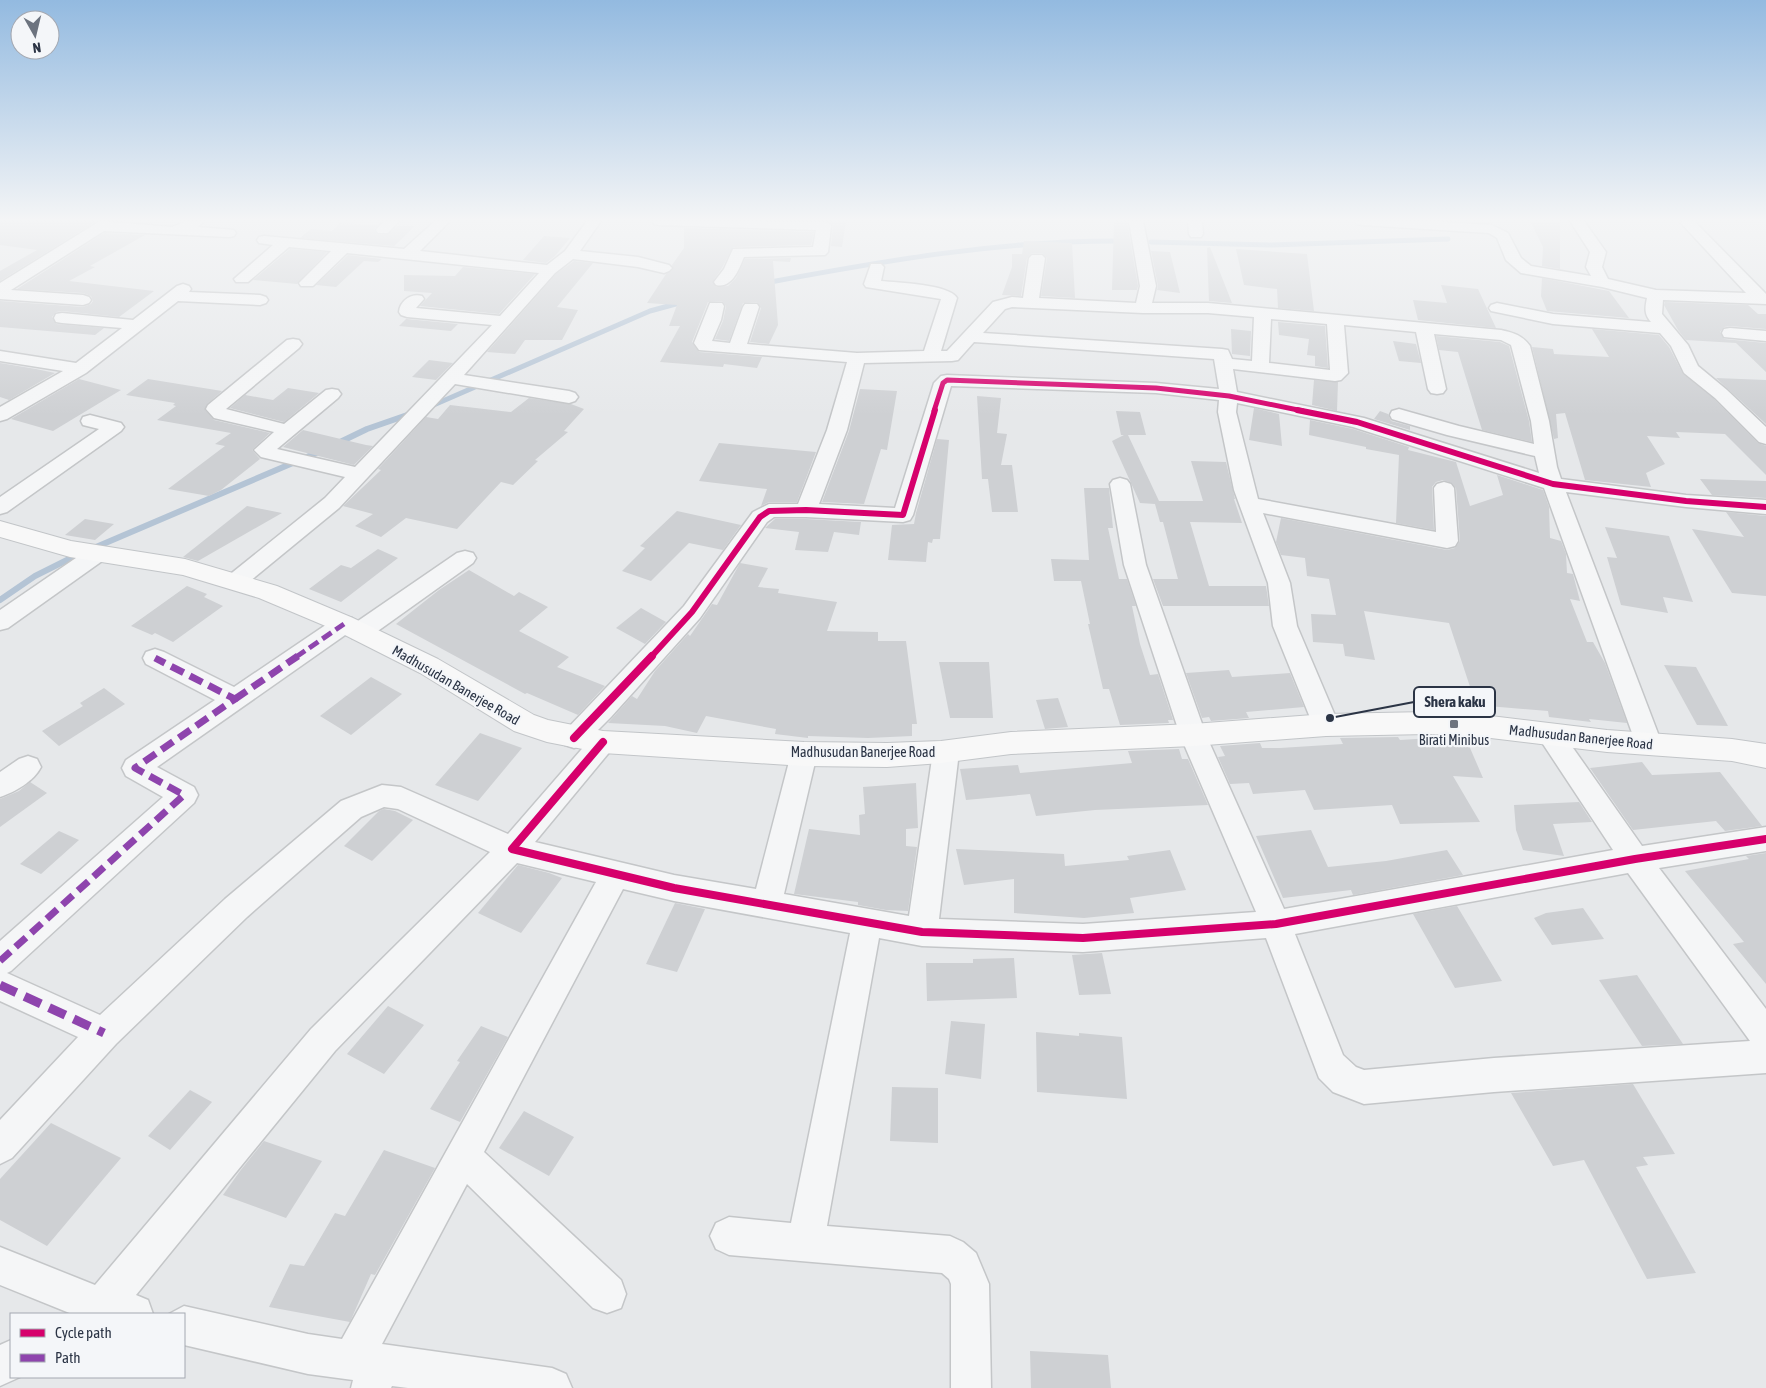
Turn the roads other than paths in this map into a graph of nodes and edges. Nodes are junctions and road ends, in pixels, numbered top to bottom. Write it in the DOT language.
graph roads {
  1 [pos="536,286"];
  2 [pos="881,286"];
  3 [pos="1033,286"];
  4 [pos="1148,286"];
  5 [pos="1618,286"];
  6 [pos="1750,286"];
  7 [pos="0,294"];
  8 [pos="1656,295"];
  9 [pos="416,299"];
  10 [pos="1763,299"];
  11 [pos="83,300"];
  12 [pos="260,300"];
  13 [pos="1030,302"];
  14 [pos="716,306"];
  15 [pos="751,307"];
  16 [pos="1143,308"];
  17 [pos="1497,308"];
  18 [pos="1263,313"];
  19 [pos="62,318"];
  20 [pos="1334,320"];
  21 [pos="505,321"];
  22 [pos="138,325"];
  23 [pos="1424,328"];
  24 [pos="1664,328"];
  25 [pos="1730,333"];
  26 [pos="1766,336"];
  27 [pos="970,337"];
  28 [pos="0,343"];
  29 [pos="293,344"];
  30 [pos="737,348"];
  31 [pos="0,352"];
  32 [pos="0,356"];
  33 [pos="931,357"];
  34 [pos="857,358"];
  35 [pos="1224,363"];
  36 [pos="1260,368"];
  37 [pos="80,369"];
  38 [pos="452,378"];
  39 [pos="1437,389"];
  40 [pos="332,394"];
  41 [pos="1229,396"];
  42 [pos="569,397"];
  43 [pos="0,415"];
  44 [pos="1399,415"];
  45 [pos="90,421"];
  46 [pos="287,430"];
  47 [pos="1766,438"];
  48 [pos="1545,452"];
  49 [pos="359,474"];
  50 [pos="1120,484"];
  51 [pos="1553,484"];
  52 [pos="1444,488"];
  53 [pos="1249,504"];
  54 [pos="0,507"];
  55 [pos="1766,507"];
  56 [pos="806,510"];
  57 [pos="0,529"];
  58 [pos="101,555"];
  59 [pos="465,558"];
  60 [pos="236,581"];
  61 [pos="0,622"];
  62 [pos="352,628"];
  63 [pos="155,658"];
  64 [pos="236,699"];
  65 [pos="1326,724"];
  66 [pos="1193,735"];
  67 [pos="1550,735"];
  68 [pos="574,738"];
  69 [pos="603,742"];
  70 [pos="1649,744"];
  71 [pos="946,752"];
  72 [pos="804,754"];
  73 [pos="1766,756"];
  74 [pos="28,767"];
  75 [pos="0,786"];
  76 [pos="1766,839"];
  77 [pos="512,849"];
  78 [pos="1635,859"];
  79 [pos="616,874"];
  80 [pos="768,905"];
  81 [pos="867,922"];
  82 [pos="1276,924"];
  83 [pos="922,932"];
  84 [pos="0,961"];
  85 [pos="0,985"];
  86 [pos="104,1033"];
  87 [pos="1766,1035"];
  88 [pos="1766,1056"];
  89 [pos="0,1146"];
  90 [pos="463,1156"];
  91 [pos="729,1236"];
  92 [pos="805,1243"];
  93 [pos="0,1266"];
  94 [pos="607,1294"];
  95 [pos="109,1312"];
  96 [pos="185,1326"];
  97 [pos="367,1372"];
  98 [pos="552,1388"];
  99 [pos="971,1388"];
  1 -- 21 [label="street"];
  2 -- 33 [label="street"];
  3 -- 13 [label="street"];
  4 -- 16 [label="street"];
  5 -- 8 [label="street"];
  6 -- 10 [label="street"];
  7 -- 11 [label="street"];
  8 -- 10 [label="street"];
  8 -- 24 [label="street"];
  9 -- 21 [label="street"];
  12 -- 22 [label="street"];
  13 -- 16 [label="street"];
  13 -- 27 [label="street"];
  14 -- 30 [label="street"];
  15 -- 30 [label="street"];
  16 -- 18 [label="street"];
  17 -- 24 [label="street"];
  18 -- 20 [label="street"];
  18 -- 36 [label="street"];
  19 -- 22 [label="street"];
  20 -- 23 [label="street"];
  20 -- 36 [label="street"];
  21 -- 38 [label="street"];
  22 -- 37 [label="street"];
  23 -- 39 [label="street"];
  23 -- 48 [label="street"];
  24 -- 47 [label="street"];
  25 -- 26 [label="street"];
  27 -- 33 [label="street"];
  27 -- 35 [label="street"];
  28 -- 31 [label="street"];
  29 -- 46 [label="street"];
  30 -- 34 [label="street"];
  32 -- 37 [label="street"];
  33 -- 34 [label="street"];
  34 -- 56 [label="street"];
  35 -- 36 [label="street"];
  35 -- 41 [label="street"];
  37 -- 43 [label="street"];
  38 -- 42 [label="street"];
  38 -- 49 [label="street"];
  40 -- 46 [label="street"];
  41 -- 51 [label="street"];
  41 -- 53 [label="street"];
  41 -- 56 [label="street"];
  44 -- 48 [label="street"];
  45 -- 54 [label="street"];
  46 -- 49 [label="street"];
  48 -- 51 [label="street"];
  49 -- 60 [label="street"];
  50 -- 66 [label="street"];
  51 -- 55 [label="street"];
  51 -- 70 [label="street"];
  52 -- 53 [label="street"];
  53 -- 65 [label="street"];
  56 -- 68 [label="street"];
  57 -- 58 [label="main road, Madhusudan Banerjee Road"];
  58 -- 60 [label="main road, Madhusudan Banerjee Road"];
  58 -- 61 [label="street"];
  59 -- 62 [label="street"];
  60 -- 62 [label="main road, Madhusudan Banerjee Road"];
  62 -- 64 [label="street"];
  62 -- 68 [label="main road, Madhusudan Banerjee Road"];
  63 -- 64 [label="street"];
  64 -- 84 [label="street"];
  65 -- 66 [label="main road, Madhusudan Banerjee Road"];
  65 -- 67 [label="main road, Madhusudan Banerjee Road"];
  66 -- 71 [label="main road, Madhusudan Banerjee Road"];
  66 -- 82 [label="street"];
  67 -- 70 [label="main road, Madhusudan Banerjee Road"];
  67 -- 78 [label="street"];
  68 -- 69 [label="main road, Madhusudan Banerjee Road"];
  69 -- 72 [label="main road, Madhusudan Banerjee Road"];
  69 -- 77 [label="street"];
  70 -- 73 [label="main road, Madhusudan Banerjee Road"];
  71 -- 72 [label="main road, Madhusudan Banerjee Road"];
  71 -- 83 [label="street"];
  72 -- 80 [label="street"];
  74 -- 75 [label="street"];
  76 -- 78 [label="street"];
  77 -- 79 [label="street"];
  77 -- 86 [label="street"];
  77 -- 95 [label="street"];
  78 -- 82 [label="street"];
  78 -- 87 [label="street"];
  79 -- 80 [label="street"];
  79 -- 90 [label="street"];
  80 -- 81 [label="street"];
  81 -- 83 [label="street"];
  81 -- 92 [label="street"];
  82 -- 83 [label="street"];
  82 -- 88 [label="street"];
  85 -- 86 [label="street"];
  86 -- 89 [label="street"];
  90 -- 94 [label="street"];
  90 -- 97 [label="street"];
  91 -- 92 [label="street"];
  92 -- 99 [label="street"];
  93 -- 95 [label="street"];
  96 -- 97 [label="street"];
  97 -- 98 [label="street"];
}
